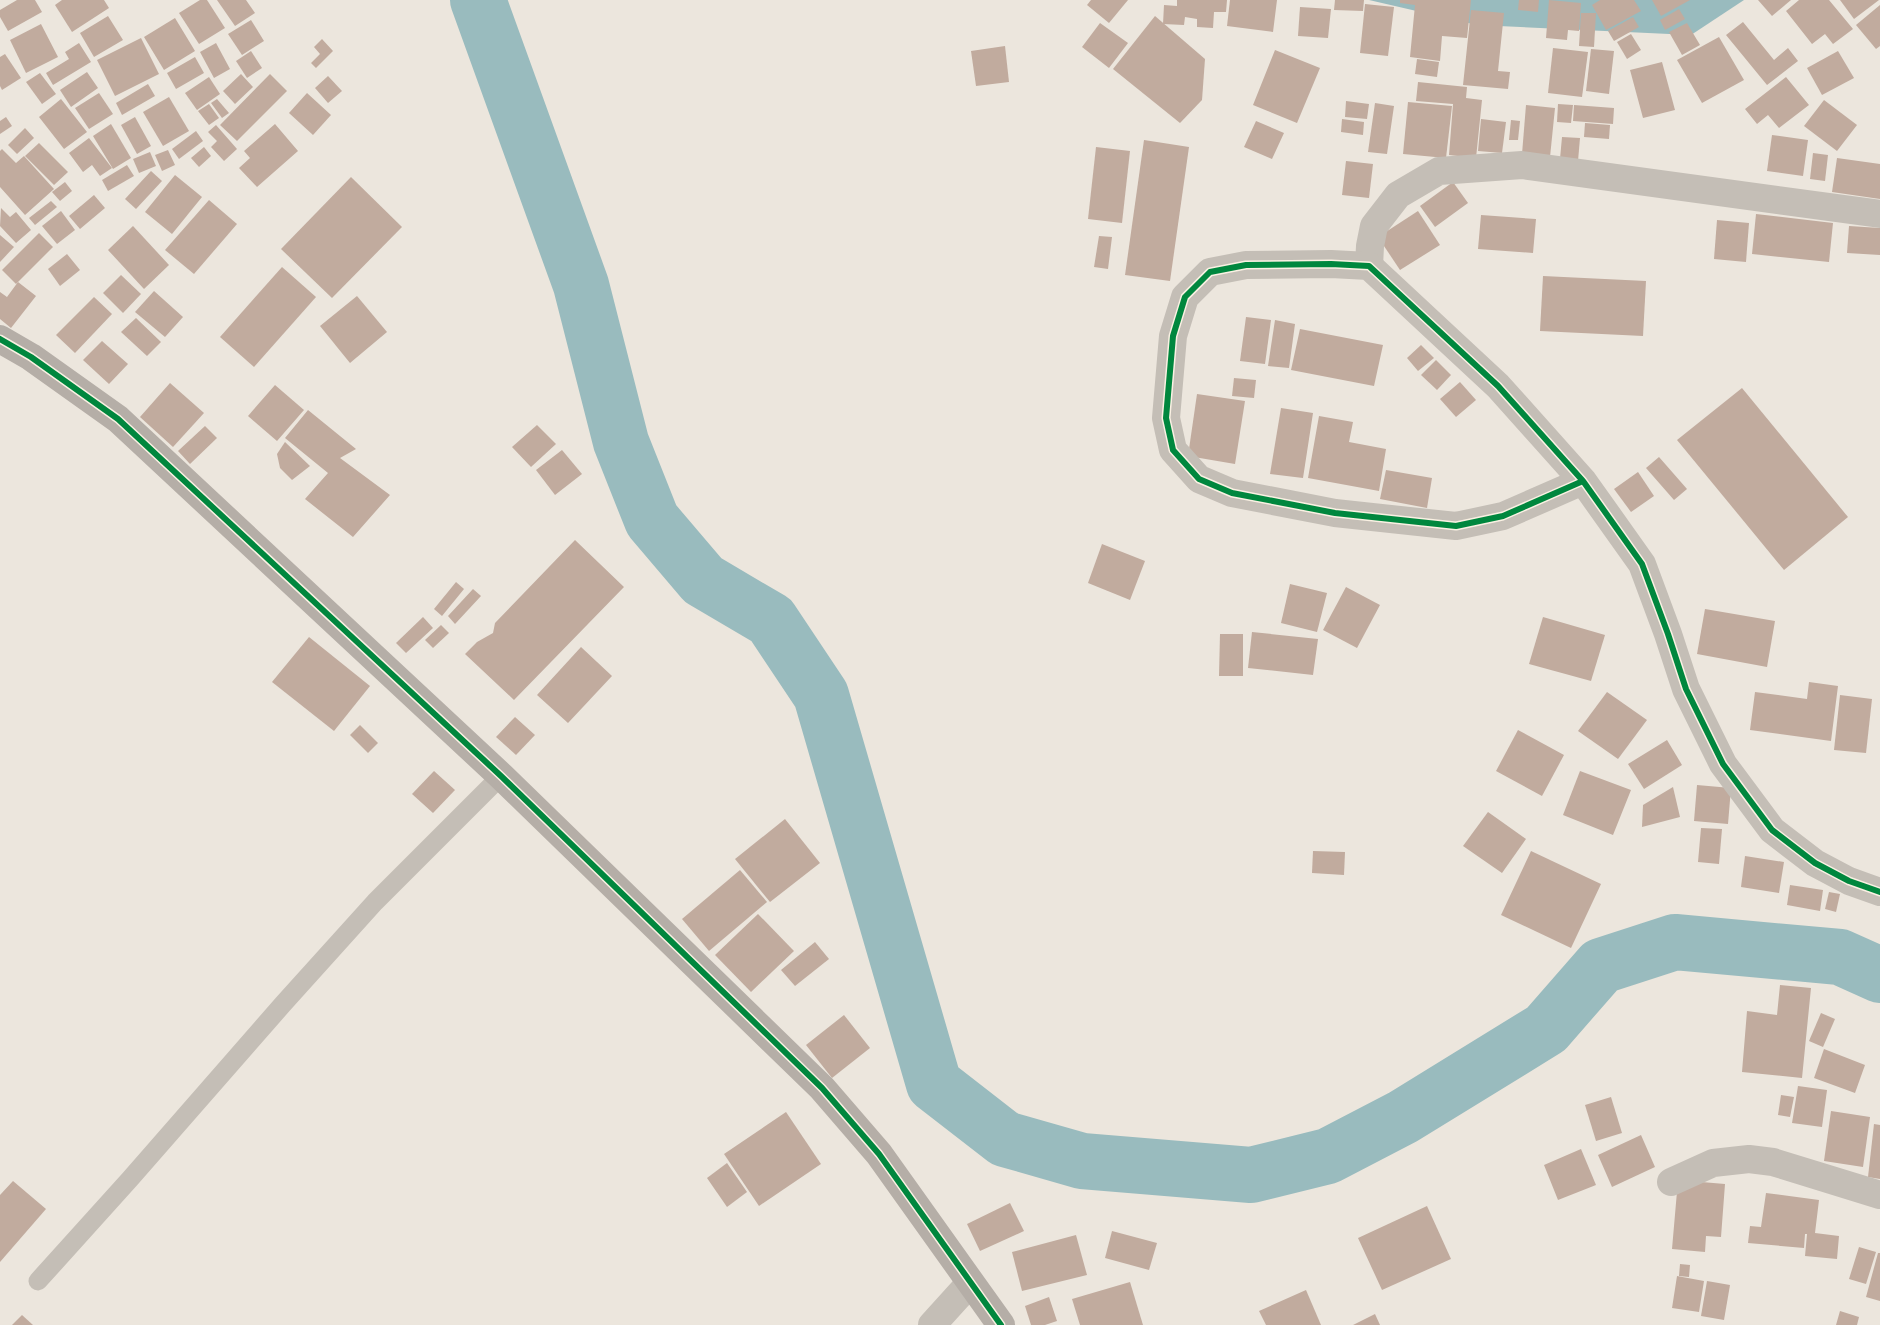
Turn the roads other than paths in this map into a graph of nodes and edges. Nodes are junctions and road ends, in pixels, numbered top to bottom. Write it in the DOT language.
graph roads {
  1 [pos="1880,214"];
  2 [pos="1369,266"];
  3 [pos="0,339"];
  4 [pos="1583,481"];
  5 [pos="501,776"];
  6 [pos="1880,892"];
  7 [pos="1671,1182"];
  8 [pos="1880,1195"];
  9 [pos="38,1281"];
  10 [pos="970,1283"];
  11 [pos="932,1325"];
  12 [pos="1001,1325"];
  1 -- 2 [label="street"];
  2 -- 4 [label="street"];
  2 -- 4 [label="street"];
  3 -- 5 [label="street"];
  4 -- 6 [label="street"];
  5 -- 9 [label="lane"];
  5 -- 10 [label="street"];
  7 -- 8 [label="street"];
  10 -- 11 [label="street"];
  10 -- 12 [label="street"];
}
